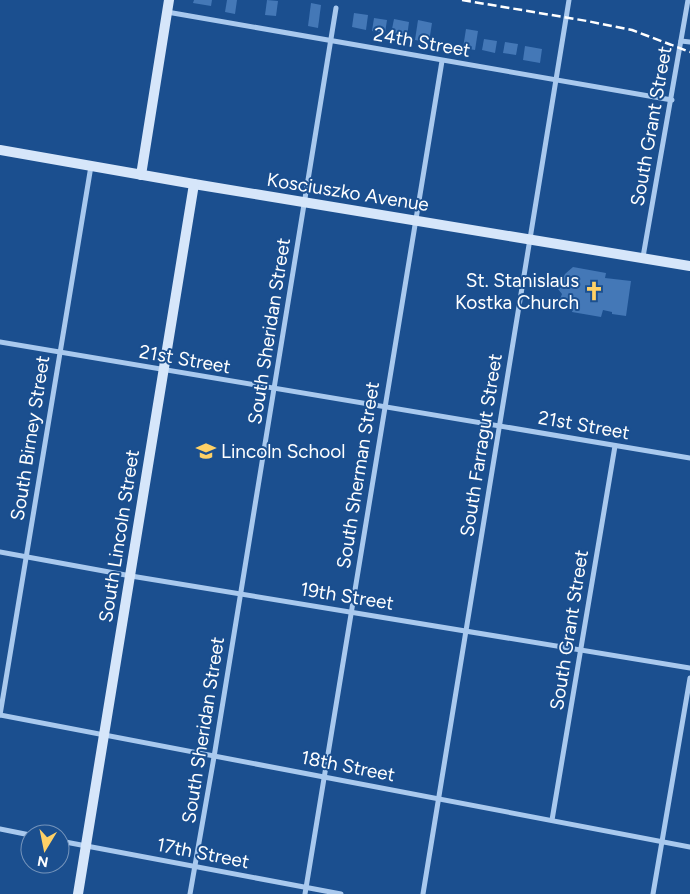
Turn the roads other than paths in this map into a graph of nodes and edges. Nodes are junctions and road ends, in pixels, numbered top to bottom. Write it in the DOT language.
graph roads {
  1 [pos="169,0"];
  2 [pos="569,0"];
  3 [pos="688,0"];
  4 [pos="336,8"];
  5 [pos="167,12"];
  6 [pos="681,40"];
  7 [pos="331,41"];
  8 [pos="690,42"];
  9 [pos="442,61"];
  10 [pos="556,79"];
  11 [pos="672,100"];
  12 [pos="0,150"];
  13 [pos="92,166"];
  14 [pos="141,175"];
  15 [pos="194,184"];
  16 [pos="305,202"];
  17 [pos="415,221"];
  18 [pos="529,238"];
  19 [pos="643,257"];
  20 [pos="690,266"];
  21 [pos="0,342"];
  22 [pos="60,353"];
  23 [pos="164,371"];
  24 [pos="275,389"];
  25 [pos="384,407"];
  26 [pos="499,426"];
  27 [pos="615,446"];
  28 [pos="690,458"];
  29 [pos="0,552"];
  30 [pos="26,557"];
  31 [pos="131,576"];
  32 [pos="241,594"];
  33 [pos="352,612"];
  34 [pos="466,630"];
  35 [pos="581,650"];
  36 [pos="690,668"];
  37 [pos="690,678"];
  38 [pos="0,715"];
  39 [pos="105,736"];
  40 [pos="214,757"];
  41 [pos="324,777"];
  42 [pos="438,799"];
  43 [pos="552,820"];
  44 [pos="0,829"];
  45 [pos="20,833"];
  46 [pos="662,842"];
  47 [pos="70,843"];
  48 [pos="86,846"];
  49 [pos="690,847"];
  50 [pos="195,867"];
  51 [pos="306,887"];
  52 [pos="78,894"];
  53 [pos="190,894"];
  54 [pos="305,894"];
  55 [pos="341,894"];
  56 [pos="423,894"];
  57 [pos="653,894"];
  1 -- 5 [label="street"];
  2 -- 10 [label="street, South Farragut Street"];
  3 -- 6 [label="street, South Grant Street"];
  4 -- 7 [label="street, South Sheridan Street"];
  5 -- 7 [label="street, 24th Street"];
  5 -- 14 [label="street"];
  6 -- 8 [label="street"];
  6 -- 11 [label="street, South Grant Street"];
  7 -- 9 [label="street, 24th Street"];
  7 -- 16 [label="street, South Sheridan Street"];
  9 -- 10 [label="street, 24th Street"];
  9 -- 17 [label="street, South Sherman Street"];
  10 -- 11 [label="street, 24th Street"];
  10 -- 18 [label="street, South Farragut Street"];
  11 -- 19 [label="street, South Grant Street"];
  12 -- 13 [label="street, Kosciuszko Avenue"];
  13 -- 14 [label="street, Kosciuszko Avenue"];
  13 -- 22 [label="street, South Birney Street"];
  14 -- 15 [label="street, Kosciuszko Avenue"];
  15 -- 16 [label="street, Kosciuszko Avenue"];
  15 -- 23 [label="street, South Lincoln Street"];
  16 -- 17 [label="street, Kosciuszko Avenue"];
  16 -- 24 [label="street, South Sheridan Street"];
  17 -- 18 [label="street, Kosciuszko Avenue"];
  17 -- 25 [label="street, South Sherman Street"];
  18 -- 19 [label="street, Kosciuszko Avenue"];
  18 -- 26 [label="street, South Farragut Street"];
  19 -- 20 [label="street, Kosciuszko Avenue"];
  21 -- 22 [label="street, 21st Street"];
  22 -- 23 [label="street, 21st Street"];
  22 -- 30 [label="street, South Birney Street"];
  23 -- 24 [label="street, 21st Street"];
  23 -- 31 [label="street, South Lincoln Street"];
  24 -- 25 [label="street, 21st Street"];
  24 -- 32 [label="street, South Sheridan Street"];
  25 -- 26 [label="street, 21st Street"];
  25 -- 33 [label="street, South Sherman Street"];
  26 -- 27 [label="street, 21st Street"];
  26 -- 34 [label="street, South Farragut Street"];
  27 -- 28 [label="street, 21st Street"];
  27 -- 35 [label="street, South Grant Street"];
  29 -- 30 [label="street, 19th Street"];
  30 -- 31 [label="street, 19th Street"];
  30 -- 38 [label="street, South Birney Street"];
  31 -- 32 [label="street, 19th Street"];
  31 -- 39 [label="street, South Lincoln Street"];
  32 -- 33 [label="street, 19th Street"];
  32 -- 40 [label="street, South Sheridan Street"];
  33 -- 34 [label="street, 19th Street"];
  33 -- 41 [label="street, South Sherman Street"];
  34 -- 35 [label="street, 19th Street"];
  34 -- 42 [label="street, South Farragut Street"];
  35 -- 36 [label="street, 19th Street"];
  35 -- 43 [label="street, South Grant Street"];
  37 -- 46 [label="street"];
  38 -- 39 [label="street, 18th Street"];
  39 -- 40 [label="street, 18th Street"];
  39 -- 48 [label="street, South Lincoln Street"];
  40 -- 41 [label="street, 18th Street"];
  40 -- 50 [label="street, South Sheridan Street"];
  41 -- 42 [label="street, 18th Street"];
  41 -- 51 [label="street, South Sherman Street"];
  42 -- 43 [label="street, 18th Street"];
  42 -- 56 [label="street, South Farragut Street"];
  43 -- 46 [label="street, 18th Street"];
  44 -- 45 [label="street"];
  46 -- 49 [label="street, 18th Street"];
  46 -- 57 [label="street"];
  47 -- 48 [label="street, 17th Street"];
  48 -- 50 [label="street, 17th Street"];
  48 -- 52 [label="street, South Lincoln Street"];
  50 -- 51 [label="street, 17th Street"];
  50 -- 53 [label="street, South Sheridan Street"];
  51 -- 54 [label="street, South Sherman Street"];
  51 -- 55 [label="street, 17th Street"];
}
